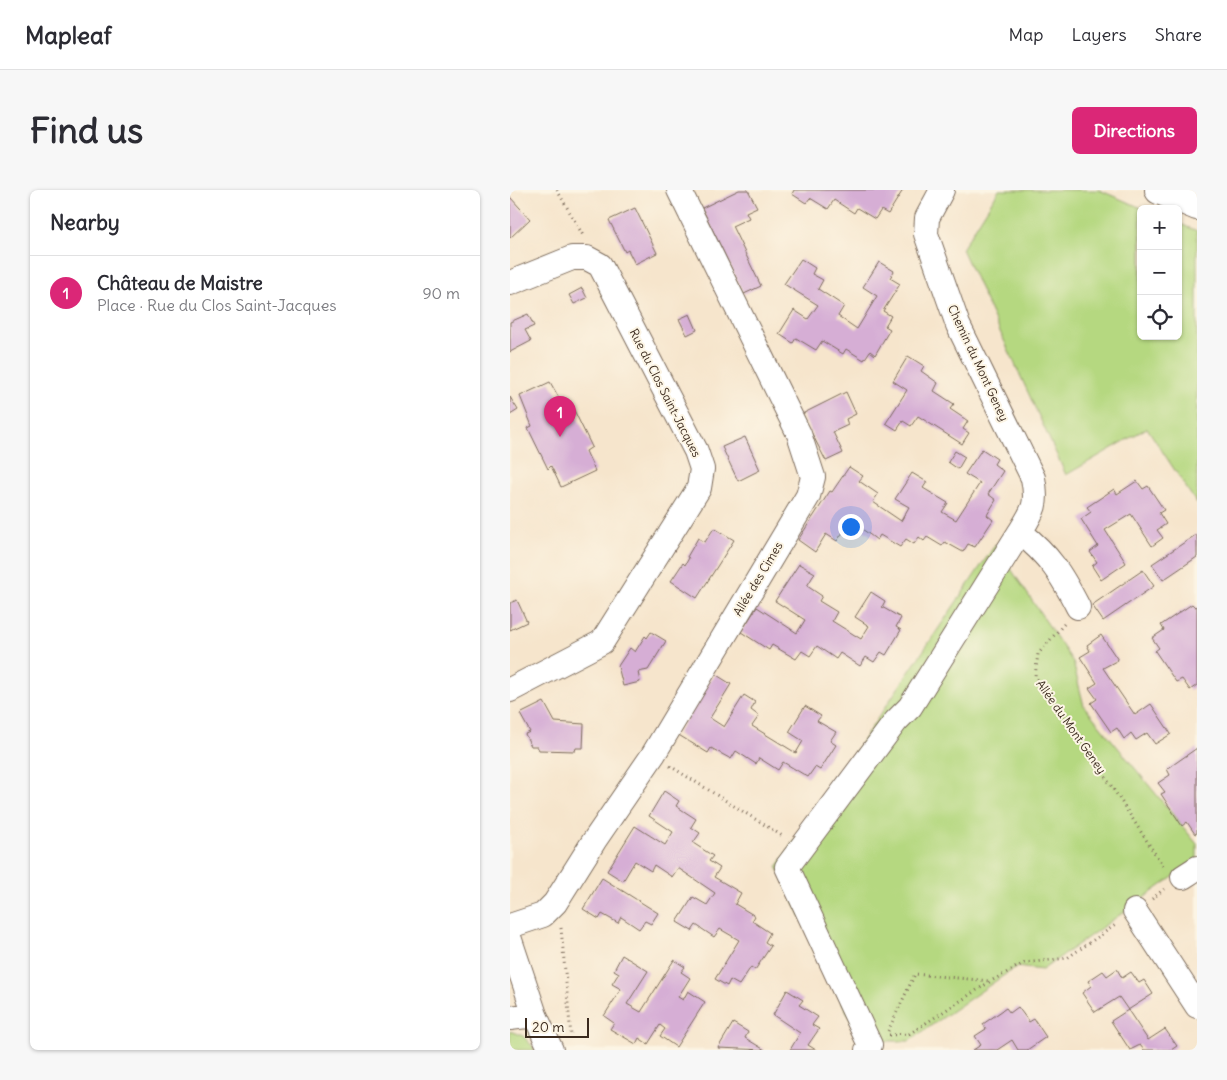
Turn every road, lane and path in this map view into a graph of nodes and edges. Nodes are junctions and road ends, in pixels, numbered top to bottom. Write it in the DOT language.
graph roads {
  1 [pos="557,190"];
  2 [pos="679,190"];
  3 [pos="942,190"];
  4 [pos="1159,190"];
  5 [pos="1197,206"];
  6 [pos="600,265"];
  7 [pos="510,283"];
  8 [pos="1020,532"];
  9 [pos="1078,607"];
  10 [pos="510,690"];
  11 [pos="653,755"];
  12 [pos="801,848"];
  13 [pos="1177,874"];
  14 [pos="555,903"];
  15 [pos="1135,911"];
  16 [pos="510,926"];
  17 [pos="510,940"];
  18 [pos="991,981"];
  19 [pos="1197,1006"];
  20 [pos="535,1015"];
  21 [pos="510,1018"];
  22 [pos="561,1045"];
  23 [pos="867,1050"];
  1 -- 6 [label="path"];
  2 -- 11 [label="street, Allée des Cimes"];
  3 -- 8 [label="street, Chemin du Mont Geney"];
  4 -- 5 [label="street"];
  6 -- 7 [label="street"];
  6 -- 10 [label="street, Rue du Clos Saint-Jacques"];
  8 -- 9 [label="street"];
  8 -- 12 [label="street"];
  9 -- 13 [label="path, Allée du Mont Geney"];
  11 -- 12 [label="path"];
  11 -- 14 [label="street, Allée des Cimes"];
  12 -- 23 [label="street"];
  13 -- 15 [label="path, Allée du Mont Geney"];
  14 -- 16 [label="street, Allée des Cimes"];
  14 -- 22 [label="path"];
  15 -- 18 [label="path, Allée du Mont Geney"];
  15 -- 19 [label="street"];
  17 -- 20 [label="street"];
  18 -- 18 [label="path, Allée du Mont Geney"];
  20 -- 21 [label="street"];
  20 -- 22 [label="street"];
}
